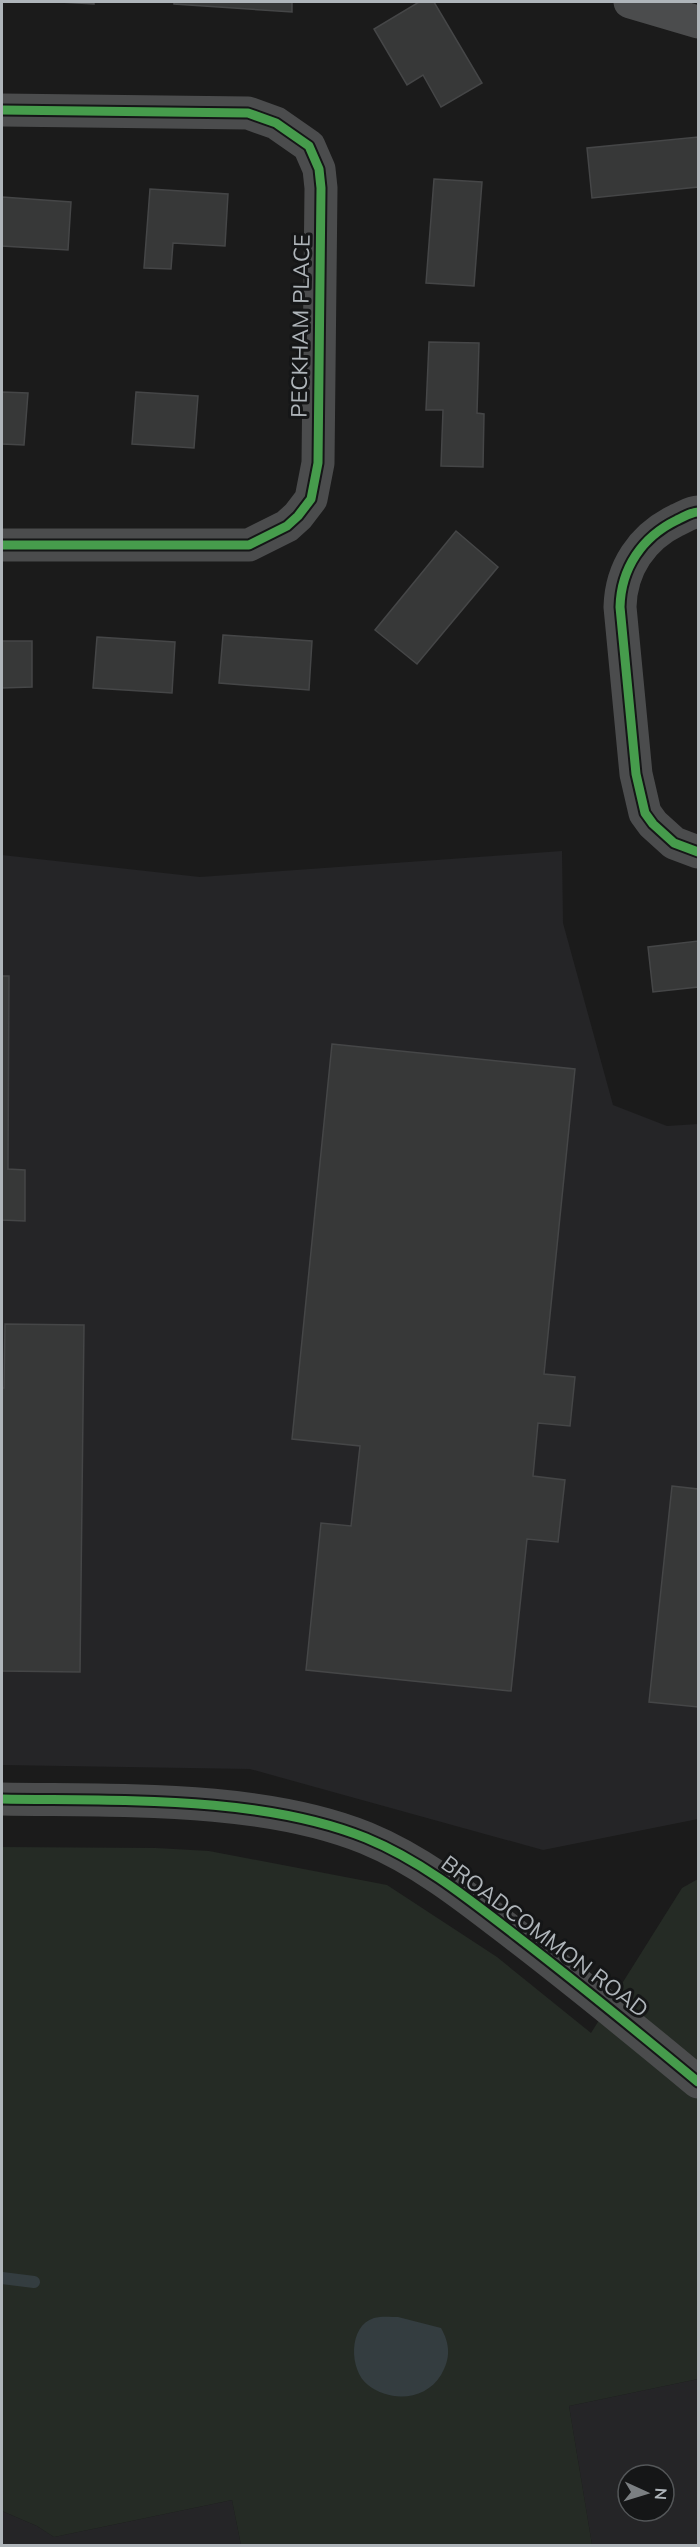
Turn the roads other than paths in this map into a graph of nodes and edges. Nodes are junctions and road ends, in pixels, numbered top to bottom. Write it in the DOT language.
graph roads {
  1 [pos="630,2"];
  2 [pos="699,22"];
  3 [pos="2,110"];
  4 [pos="699,512"];
  5 [pos="2,545"];
  6 [pos="699,852"];
  7 [pos="2,1799"];
  8 [pos="699,2082"];
  1 -- 2 [label="street"];
  3 -- 5 [label="street, PECKHAM PLACE"];
  4 -- 6 [label="street"];
  7 -- 8 [label="street, BROADCOMMON ROAD"];
}
